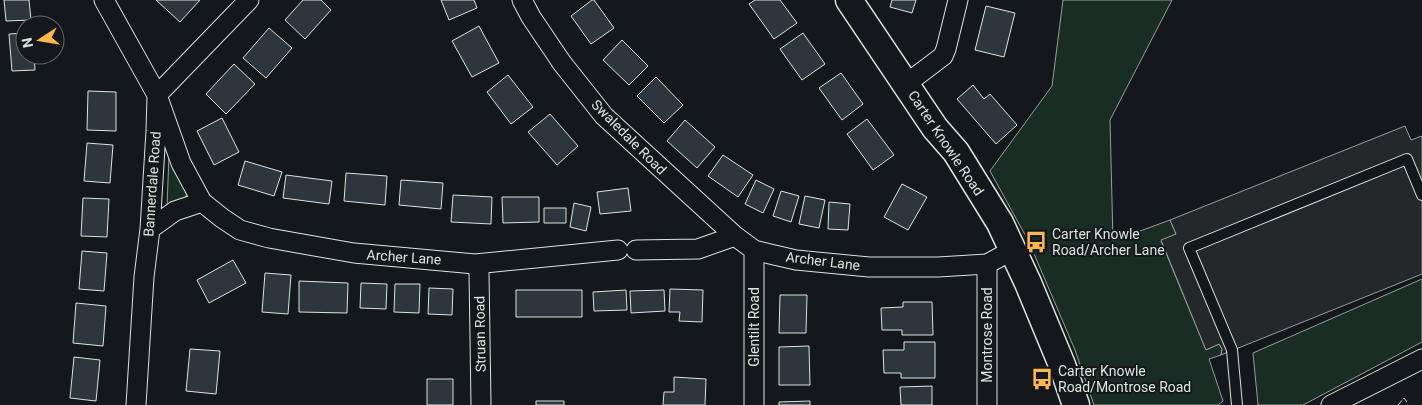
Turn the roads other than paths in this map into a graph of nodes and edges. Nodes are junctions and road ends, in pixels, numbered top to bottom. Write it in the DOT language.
graph roads {
  1 [pos="104,0"];
  2 [pos="249,0"];
  3 [pos="522,0"];
  4 [pos="849,0"];
  5 [pos="958,0"];
  6 [pos="906,84"];
  7 [pos="157,95"];
  8 [pos="1422,195"];
  9 [pos="202,202"];
  10 [pos="150,229"];
  11 [pos="735,236"];
  12 [pos="754,250"];
  13 [pos="1013,250"];
  14 [pos="475,264"];
  15 [pos="987,264"];
  16 [pos="1422,359"];
  17 [pos="136,405"];
  18 [pos="481,405"];
  19 [pos="754,405"];
  20 [pos="986,405"];
  21 [pos="1076,405"];
  22 [pos="1237,405"];
  23 [pos="1331,405"];
  1 -- 7 [label="street, Archer Lane"];
  2 -- 7 [label="street"];
  3 -- 11 [label="street, Swaledale Road"];
  4 -- 6 [label="street, Carter Knowle Road"];
  5 -- 6 [label="street"];
  6 -- 13 [label="street, Carter Knowle Road"];
  7 -- 9 [label="street, Archer Lane"];
  7 -- 10 [label="street, Bannerdale Road"];
  8 -- 22 [label="lane"];
  9 -- 10 [label="street"];
  9 -- 14 [label="street, Archer Lane"];
  10 -- 17 [label="street, Bannerdale Road"];
  11 -- 12 [label="street, Archer Lane"];
  11 -- 14 [label="street, Archer Lane"];
  12 -- 15 [label="street, Archer Lane"];
  12 -- 19 [label="street, Glentilt Road"];
  13 -- 15 [label="street, Archer Lane"];
  13 -- 21 [label="street, Carter Knowle Road"];
  14 -- 18 [label="street, Struan Road"];
  15 -- 20 [label="street, Montrose Road"];
  16 -- 23 [label="street"];
}
